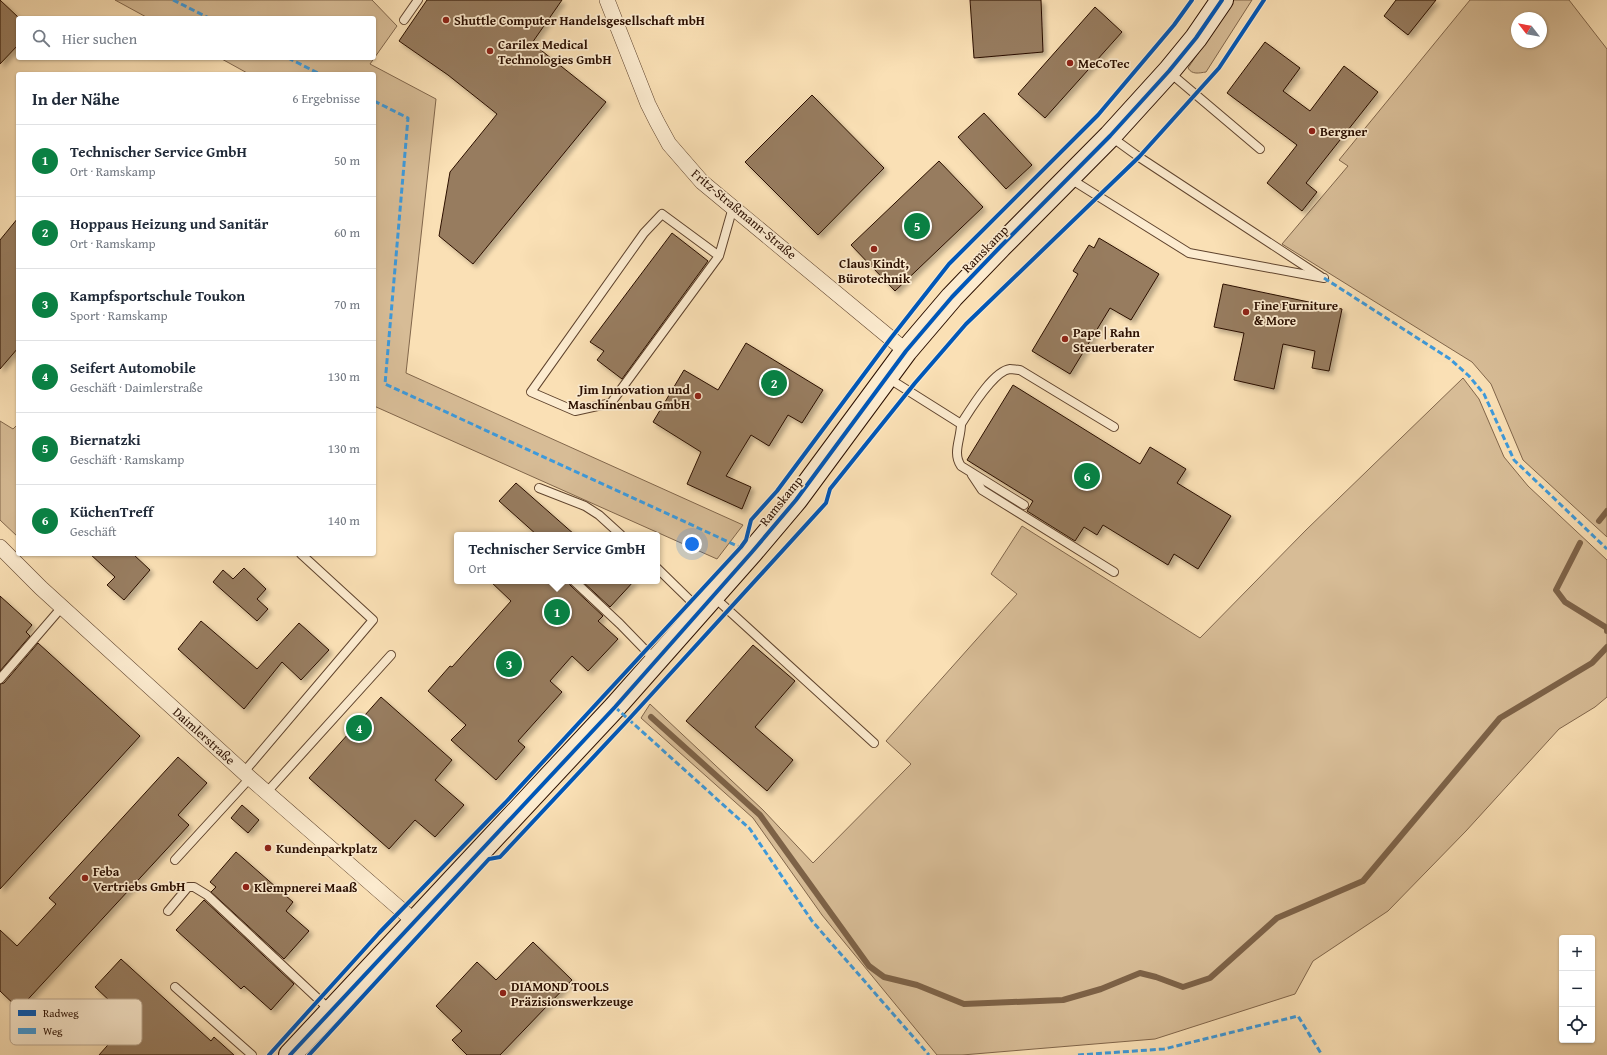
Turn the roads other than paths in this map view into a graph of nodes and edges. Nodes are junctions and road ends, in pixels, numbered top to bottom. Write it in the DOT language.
graph roads {
  1 [pos="418,0"];
  2 [pos="607,0"];
  3 [pos="1222,0"];
  4 [pos="404,20"];
  5 [pos="1168,71"];
  6 [pos="1110,136"];
  7 [pos="1260,149"];
  8 [pos="1068,178"];
  9 [pos="733,207"];
  10 [pos="719,256"];
  11 [pos="906,351"];
  12 [pos="887,377"];
  13 [pos="961,424"];
  14 [pos="1114,427"];
  15 [pos="969,471"];
  16 [pos="539,488"];
  17 [pos="1024,505"];
  18 [pos="618,532"];
  19 [pos="0,547"];
  20 [pos="303,556"];
  21 [pos="660,570"];
  22 [pos="1114,572"];
  23 [pos="577,584"];
  24 [pos="707,603"];
  25 [pos="62,607"];
  26 [pos="391,655"];
  27 [pos="655,661"];
  28 [pos="0,679"];
  29 [pos="874,743"];
  30 [pos="247,775"];
  31 [pos="267,792"];
  32 [pos="175,860"];
  33 [pos="168,911"];
  34 [pos="414,921"];
  35 [pos="175,987"];
  36 [pos="331,1011"];
  37 [pos="252,1055"];
  38 [pos="290,1055"];
  1 -- 4 [label="lane"];
  2 -- 9 [label="street, Fritz-Straßmann-Straße"];
  3 -- 5 [label="street, Ramskamp"];
  5 -- 6 [label="street, Ramskamp"];
  5 -- 7 [label="lane"];
  6 -- 8 [label="street, Ramskamp"];
  6 -- 8 [label="lane"];
  8 -- 11 [label="street, Ramskamp"];
  9 -- 10 [label="lane"];
  9 -- 11 [label="street, Fritz-Straßmann-Straße"];
  10 -- 10 [label="lane"];
  11 -- 12 [label="street, Ramskamp"];
  12 -- 13 [label="lane"];
  12 -- 24 [label="street, Ramskamp"];
  13 -- 14 [label="lane"];
  13 -- 15 [label="lane"];
  15 -- 17 [label="lane"];
  15 -- 22 [label="lane"];
  16 -- 18 [label="lane"];
  19 -- 25 [label="street, Daimlerstraße"];
  20 -- 30 [label="lane"];
  21 -- 24 [label="lane"];
  23 -- 27 [label="lane"];
  24 -- 27 [label="street, Ramskamp"];
  24 -- 29 [label="lane"];
  25 -- 28 [label="lane"];
  25 -- 30 [label="street, Daimlerstraße"];
  26 -- 31 [label="lane"];
  27 -- 34 [label="street, Ramskamp"];
  30 -- 31 [label="street, Daimlerstraße"];
  30 -- 32 [label="lane"];
  31 -- 34 [label="street, Daimlerstraße"];
  33 -- 36 [label="lane"];
  34 -- 36 [label="street, Ramskamp"];
  35 -- 37 [label="lane"];
  36 -- 38 [label="street, Ramskamp"];
}
